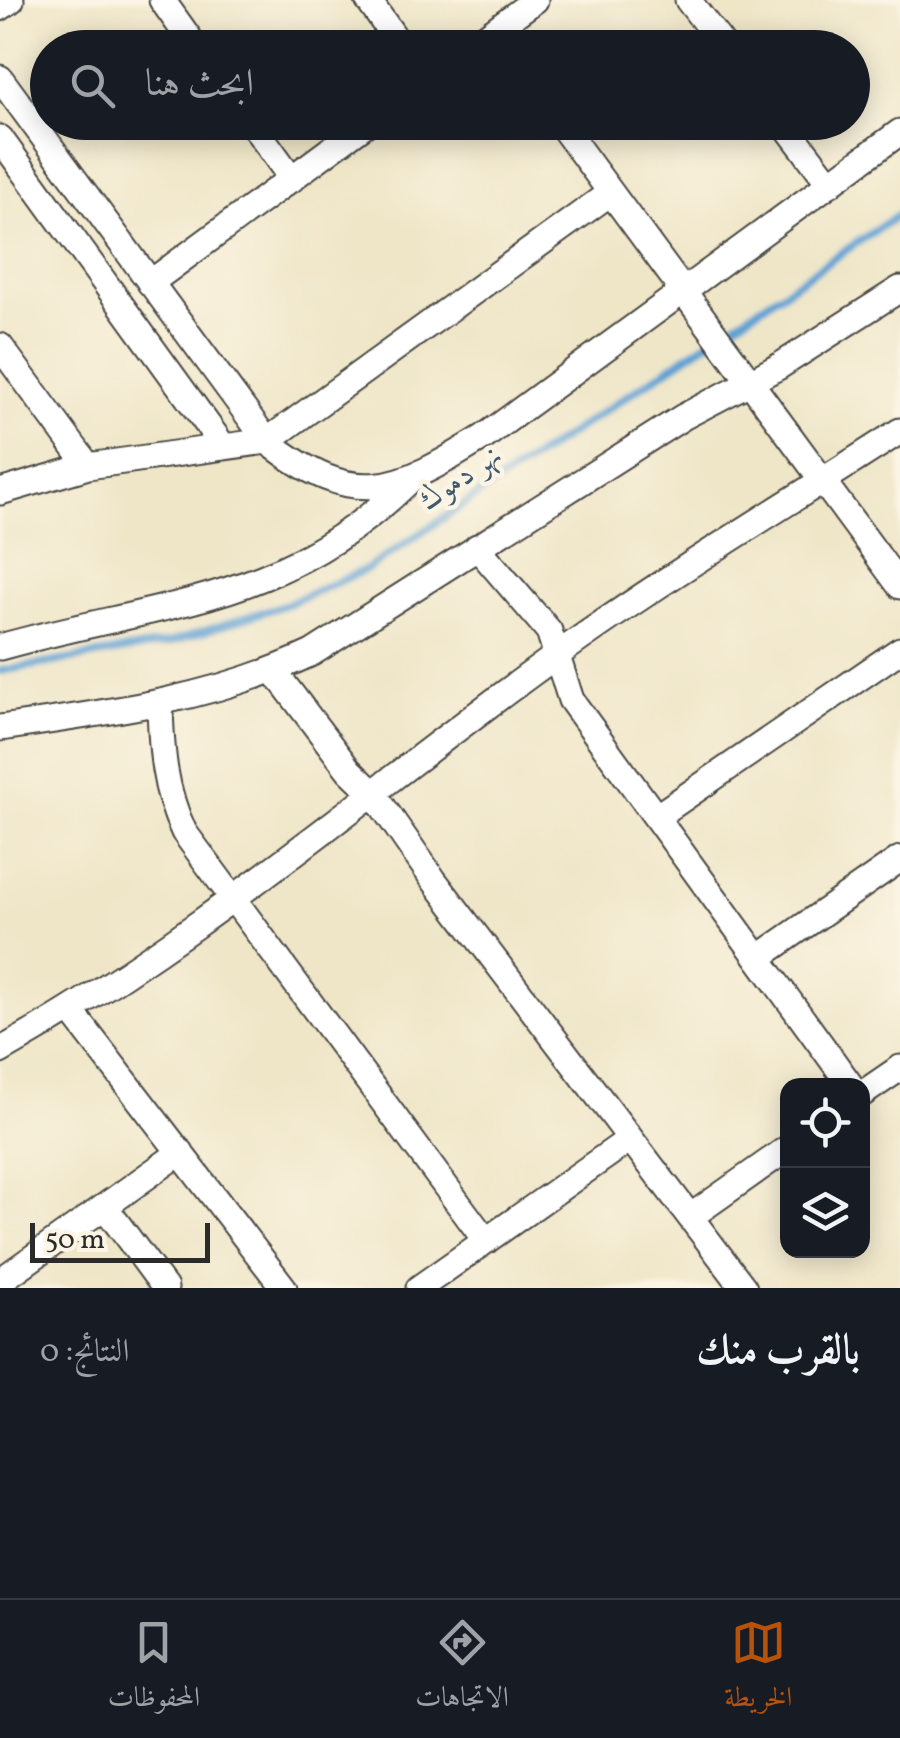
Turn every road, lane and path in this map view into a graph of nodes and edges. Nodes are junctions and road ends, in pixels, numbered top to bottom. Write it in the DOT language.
graph roads {
  1 [pos="11,0"];
  2 [pos="162,0"];
  3 [pos="368,0"];
  4 [pos="534,0"];
  5 [pos="688,0"];
  6 [pos="0,8"];
  7 [pos="183,30"];
  8 [pos="389,30"];
  9 [pos="506,30"];
  10 [pos="710,30"];
  11 [pos="0,78"];
  12 [pos="30,119"];
  13 [pos="900,132"];
  14 [pos="0,138"];
  15 [pos="46,140"];
  16 [pos="264,140"];
  17 [pos="344,140"];
  18 [pos="572,140"];
  19 [pos="797,140"];
  20 [pos="292,178"];
  21 [pos="830,184"];
  22 [pos="610,193"];
  23 [pos="150,282"];
  24 [pos="900,289"];
  25 [pos="682,293"];
  26 [pos="0,346"];
  27 [pos="748,381"];
  28 [pos="900,431"];
  29 [pos="267,442"];
  30 [pos="223,446"];
  31 [pos="88,466"];
  32 [pos="412,478"];
  33 [pos="821,482"];
  34 [pos="0,492"];
  35 [pos="478,546"];
  36 [pos="900,586"];
  37 [pos="0,647"];
  38 [pos="900,650"];
  39 [pos="558,654"];
  40 [pos="274,670"];
  41 [pos="160,704"];
  42 [pos="0,728"];
  43 [pos="374,794"];
  44 [pos="656,817"];
  45 [pos="900,860"];
  46 [pos="232,902"];
  47 [pos="758,958"];
  48 [pos="71,1011"];
  49 [pos="0,1051"];
  50 [pos="900,1068"];
  51 [pos="845,1078"];
  52 [pos="870,1089"];
  53 [pos="630,1139"];
  54 [pos="181,1152"];
  55 [pos="780,1154"];
  56 [pos="105,1207"];
  57 [pos="690,1217"];
  58 [pos="486,1241"];
  59 [pos="0,1281"];
  60 [pos="165,1288"];
  61 [pos="284,1288"];
  62 [pos="419,1288"];
  63 [pos="744,1288"];
  1 -- 6 [label="street"];
  2 -- 7 [label="street"];
  3 -- 8 [label="street"];
  4 -- 9 [label="street"];
  5 -- 10 [label="street"];
  11 -- 12 [label="street"];
  13 -- 21 [label="street"];
  14 -- 30 [label="street"];
  15 -- 23 [label="street"];
  16 -- 20 [label="street"];
  17 -- 20 [label="street"];
  18 -- 22 [label="street"];
  19 -- 21 [label="street"];
  20 -- 23 [label="street"];
  21 -- 25 [label="street"];
  22 -- 25 [label="street"];
  22 -- 29 [label="street"];
  23 -- 29 [label="street"];
  24 -- 27 [label="street"];
  25 -- 27 [label="street"];
  25 -- 32 [label="street"];
  26 -- 31 [label="street"];
  27 -- 33 [label="street"];
  27 -- 35 [label="street"];
  28 -- 33 [label="street"];
  29 -- 30 [label="street"];
  29 -- 32 [label="street"];
  30 -- 31 [label="street"];
  31 -- 34 [label="street"];
  32 -- 37 [label="street"];
  33 -- 36 [label="street"];
  33 -- 39 [label="street"];
  35 -- 39 [label="street"];
  35 -- 40 [label="street"];
  38 -- 44 [label="street"];
  39 -- 43 [label="street"];
  39 -- 44 [label="street"];
  40 -- 41 [label="street"];
  40 -- 43 [label="street"];
  41 -- 42 [label="street"];
  41 -- 46 [label="street"];
  43 -- 46 [label="street"];
  43 -- 53 [label="street"];
  44 -- 47 [label="street"];
  45 -- 47 [label="street"];
  46 -- 48 [label="street"];
  46 -- 58 [label="street"];
  47 -- 51 [label="street"];
  48 -- 49 [label="street"];
  48 -- 54 [label="street"];
  50 -- 52 [label="street"];
  53 -- 57 [label="street"];
  53 -- 58 [label="street"];
  54 -- 56 [label="street"];
  54 -- 61 [label="street"];
  55 -- 57 [label="street"];
  56 -- 59 [label="street"];
  56 -- 60 [label="street"];
  57 -- 63 [label="street"];
  58 -- 62 [label="street"];
}
